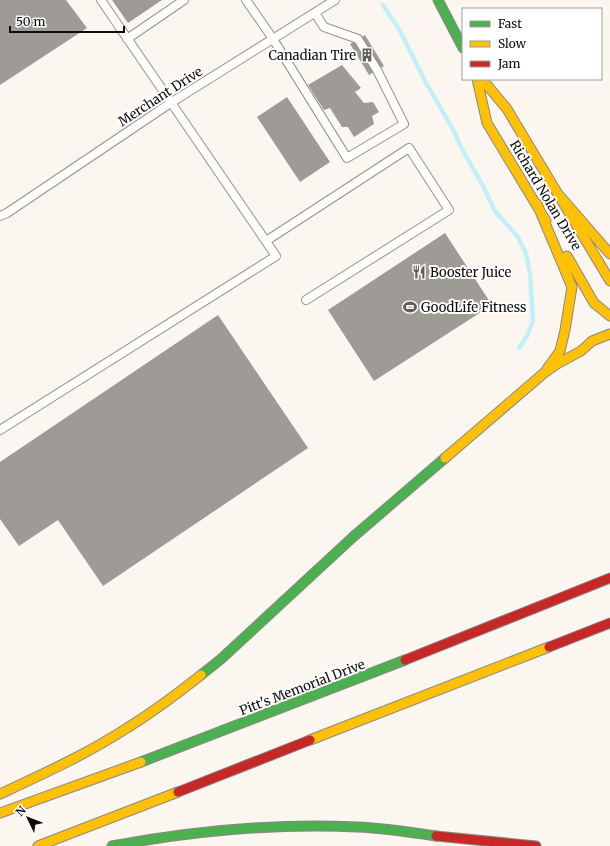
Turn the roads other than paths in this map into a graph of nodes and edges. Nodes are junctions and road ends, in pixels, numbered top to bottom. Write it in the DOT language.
graph roads {
  1 [pos="101,0"];
  2 [pos="184,0"];
  3 [pos="246,0"];
  4 [pos="335,0"];
  5 [pos="438,0"];
  6 [pos="315,13"];
  7 [pos="127,39"];
  8 [pos="273,39"];
  9 [pos="462,46"];
  10 [pos="477,80"];
  11 [pos="483,80"];
  12 [pos="172,102"];
  13 [pos="559,195"];
  14 [pos="537,204"];
  15 [pos="0,216"];
  16 [pos="266,241"];
  17 [pos="610,254"];
  18 [pos="610,281"];
  19 [pos="306,300"];
  20 [pos="610,316"];
  21 [pos="610,334"];
  22 [pos="544,373"];
  23 [pos="0,430"];
  24 [pos="610,578"];
  25 [pos="610,623"];
  26 [pos="0,794"];
  27 [pos="0,813"];
  28 [pos="38,846"];
  29 [pos="112,846"];
  30 [pos="536,846"];
  1 -- 7 [label="lane"];
  2 -- 7 [label="lane"];
  3 -- 8 [label="lane"];
  4 -- 6 [label="lane, Merchant Drive"];
  5 -- 9 [label="main road"];
  6 -- 8 [label="lane, Merchant Drive"];
  6 -- 8 [label="lane"];
  7 -- 12 [label="lane"];
  8 -- 12 [label="lane, Merchant Drive"];
  10 -- 14 [label="main road, Richard Nolan Drive"];
  11 -- 13 [label="main road, Richard Nolan Drive"];
  12 -- 15 [label="lane, Merchant Drive"];
  12 -- 16 [label="lane"];
  13 -- 17 [label="main road"];
  13 -- 18 [label="main road, Richard Nolan Drive"];
  14 -- 20 [label="main road, Richard Nolan Drive"];
  14 -- 22 [label="main road"];
  16 -- 19 [label="lane"];
  16 -- 23 [label="lane"];
  21 -- 22 [label="main road"];
  22 -- 26 [label="main road"];
  24 -- 27 [label="main road, Pitt's Memorial Drive"];
  25 -- 28 [label="main road"];
  29 -- 30 [label="main road"];
}
